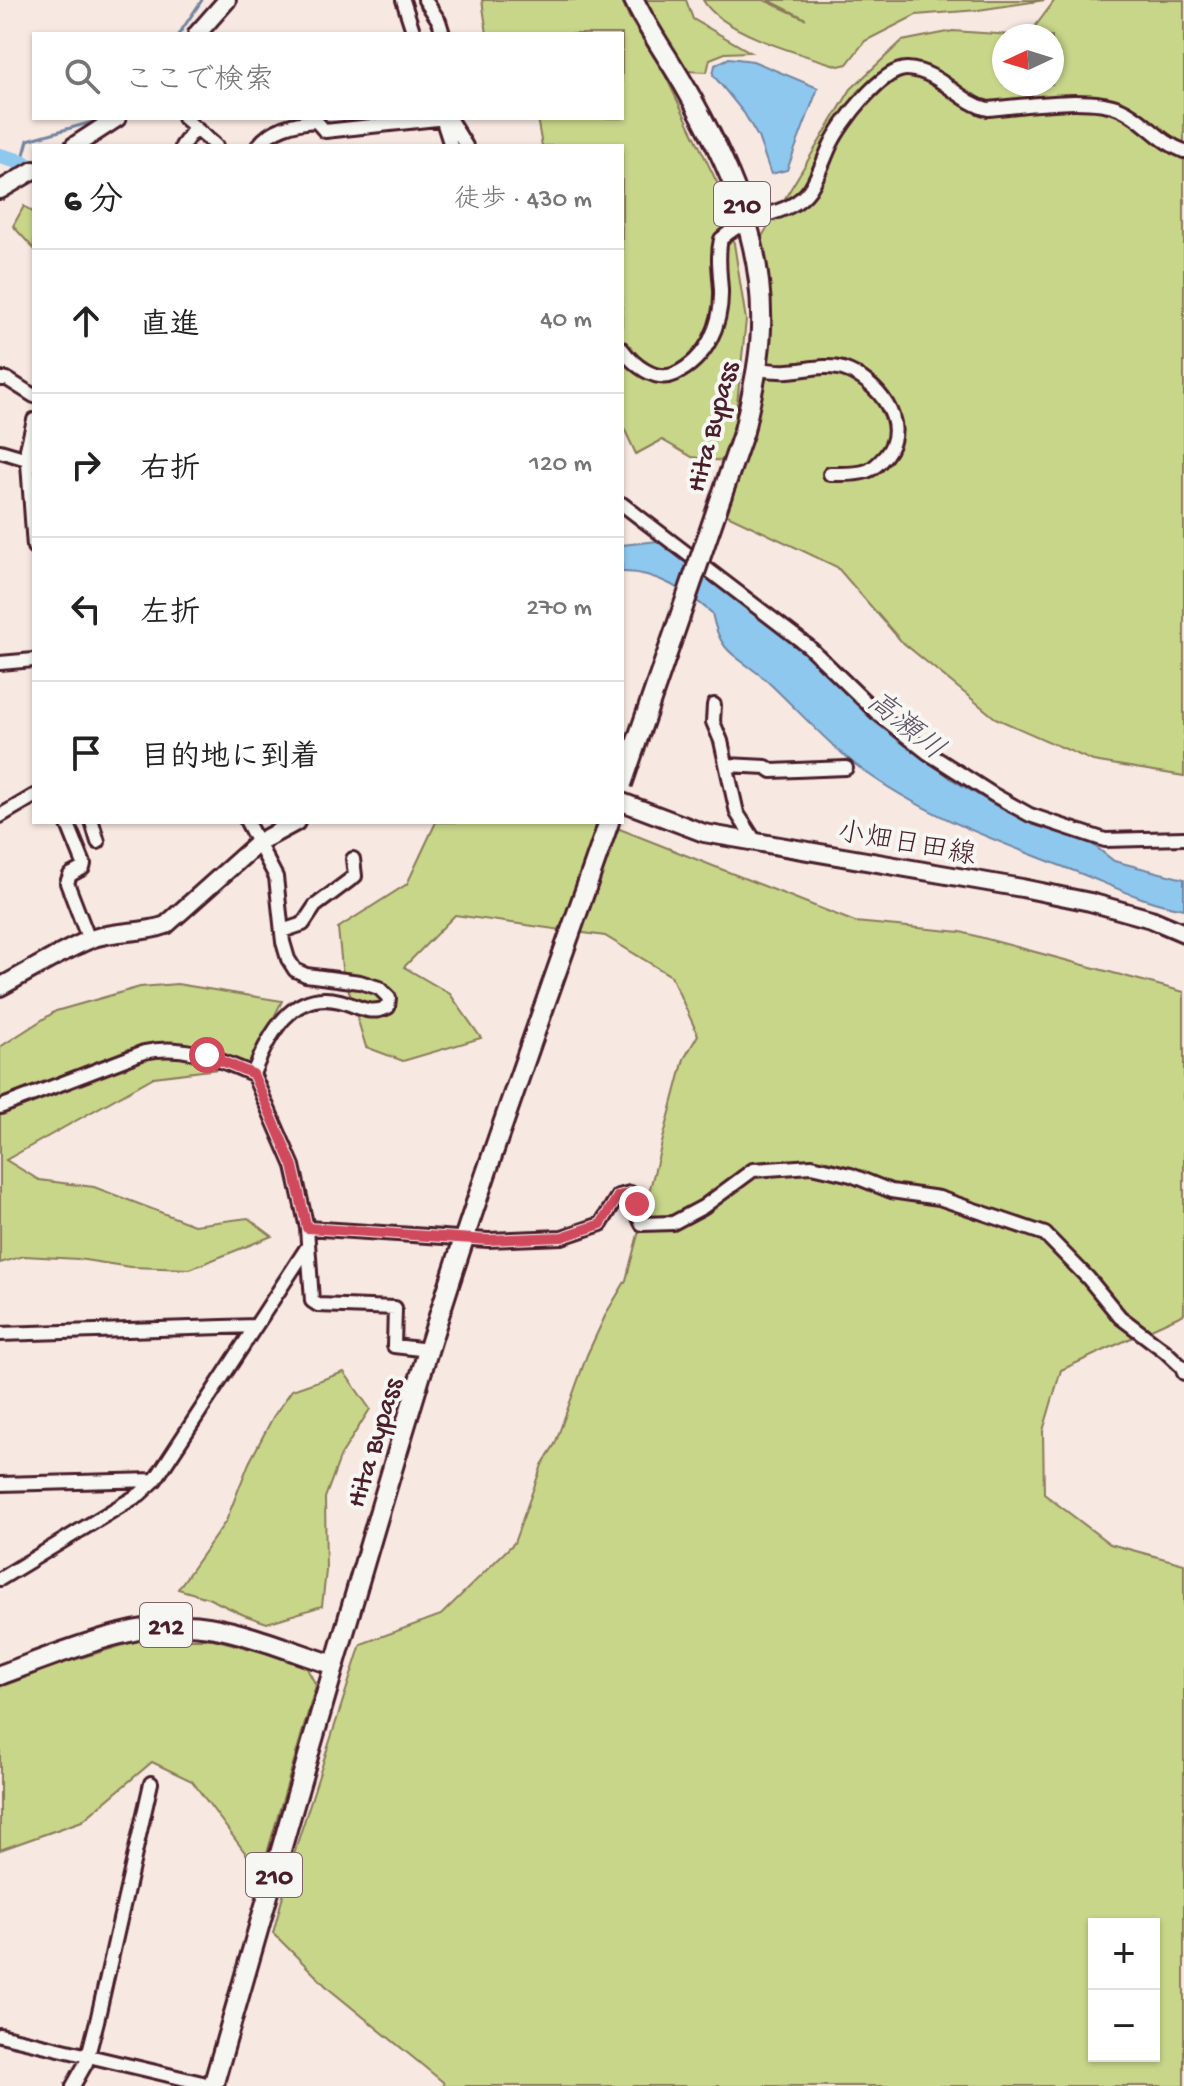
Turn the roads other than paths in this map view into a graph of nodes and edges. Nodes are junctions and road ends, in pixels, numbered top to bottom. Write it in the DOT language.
graph roads {
  1 [pos="227,0"];
  2 [pos="403,0"];
  3 [pos="425,0"];
  4 [pos="634,0"];
  5 [pos="199,32"];
  6 [pos="413,32"];
  7 [pos="442,32"];
  8 [pos="114,120"];
  9 [pos="186,120"];
  10 [pos="312,120"];
  11 [pos="318,120"];
  12 [pos="427,120"];
  13 [pos="445,120"];
  14 [pos="446,120"];
  15 [pos="195,128"];
  16 [pos="77,144"];
  17 [pos="183,144"];
  18 [pos="214,144"];
  19 [pos="259,144"];
  20 [pos="451,144"];
  21 [pos="464,144"];
  22 [pos="1184,151"];
  23 [pos="32,171"];
  24 [pos="0,190"];
  25 [pos="748,221"];
  26 [pos="624,351"];
  27 [pos="757,369"];
  28 [pos="0,379"];
  29 [pos="32,395"];
  30 [pos="32,428"];
  31 [pos="0,451"];
  32 [pos="27,459"];
  33 [pos="830,474"];
  34 [pos="32,484"];
  35 [pos="624,506"];
  36 [pos="32,660"];
  37 [pos="0,663"];
  38 [pos="714,705"];
  39 [pos="727,765"];
  40 [pos="846,768"];
  41 [pos="624,778"];
  42 [pos="32,797"];
  43 [pos="624,803"];
  44 [pos="0,816"];
  45 [pos="68,824"];
  46 [pos="93,824"];
  47 [pos="248,824"];
  48 [pos="292,824"];
  49 [pos="608,824"];
  50 [pos="1184,838"];
  51 [pos="755,841"];
  52 [pos="98,842"];
  53 [pos="259,842"];
  54 [pos="353,859"];
  55 [pos="282,931"];
  56 [pos="1184,933"];
  57 [pos="89,940"];
  58 [pos="2,980"];
  59 [pos="253,1074"];
  60 [pos="0,1107"];
  61 [pos="307,1228"];
  62 [pos="465,1237"];
  63 [pos="308,1246"];
  64 [pos="255,1326"];
  65 [pos="0,1334"];
  66 [pos="429,1350"];
  67 [pos="1184,1373"];
  68 [pos="155,1480"];
  69 [pos="0,1484"];
  70 [pos="0,1579"];
  71 [pos="334,1665"];
  72 [pos="0,1675"];
  73 [pos="151,1783"];
  74 [pos="0,2035"];
  75 [pos="87,2057"];
  76 [pos="73,2086"];
  77 [pos="214,2086"];
  1 -- 5 [label="main road"];
  2 -- 6 [label="street"];
  3 -- 7 [label="street"];
  4 -- 25 [label="highway, Hita Bypass / 210"];
  8 -- 16 [label="main road"];
  9 -- 15 [label="street"];
  10 -- 19 [label="street"];
  11 -- 12 [label="street"];
  13 -- 20 [label="street"];
  14 -- 21 [label="street"];
  15 -- 17 [label="street"];
  15 -- 18 [label="street"];
  22 -- 25 [label="street"];
  23 -- 24 [label="main road"];
  25 -- 26 [label="street"];
  25 -- 27 [label="highway, Hita Bypass / 210"];
  27 -- 33 [label="street"];
  27 -- 41 [label="highway, Hita Bypass / 210, bridge"];
  28 -- 29 [label="street"];
  30 -- 32 [label="street"];
  31 -- 32 [label="street"];
  32 -- 34 [label="street"];
  35 -- 50 [label="street"];
  36 -- 37 [label="street"];
  38 -- 39 [label="street"];
  39 -- 40 [label="street"];
  39 -- 51 [label="street"];
  42 -- 44 [label="street"];
  43 -- 51 [label="main road, 小畑日田線"];
  45 -- 57 [label="street"];
  46 -- 52 [label="street"];
  47 -- 53 [label="street"];
  48 -- 53 [label="main road"];
  49 -- 62 [label="highway, Hita Bypass / 210"];
  51 -- 56 [label="main road, 小畑日田線"];
  53 -- 55 [label="street"];
  53 -- 57 [label="main road"];
  54 -- 55 [label="street"];
  55 -- 59 [label="street"];
  57 -- 58 [label="main road"];
  59 -- 60 [label="street"];
  59 -- 61 [label="street"];
  61 -- 62 [label="street"];
  61 -- 63 [label="street"];
  62 -- 66 [label="highway, Hita Bypass / 210"];
  62 -- 67 [label="street"];
  63 -- 64 [label="street"];
  63 -- 66 [label="street"];
  64 -- 65 [label="street"];
  64 -- 68 [label="street"];
  66 -- 71 [label="highway, Hita Bypass / 210"];
  68 -- 69 [label="street"];
  68 -- 70 [label="street"];
  71 -- 72 [label="highway, 212"];
  71 -- 77 [label="highway, Hita Bypass / 210"];
  73 -- 75 [label="street"];
  74 -- 75 [label="street"];
  75 -- 76 [label="street"];
  75 -- 77 [label="street"];
}
